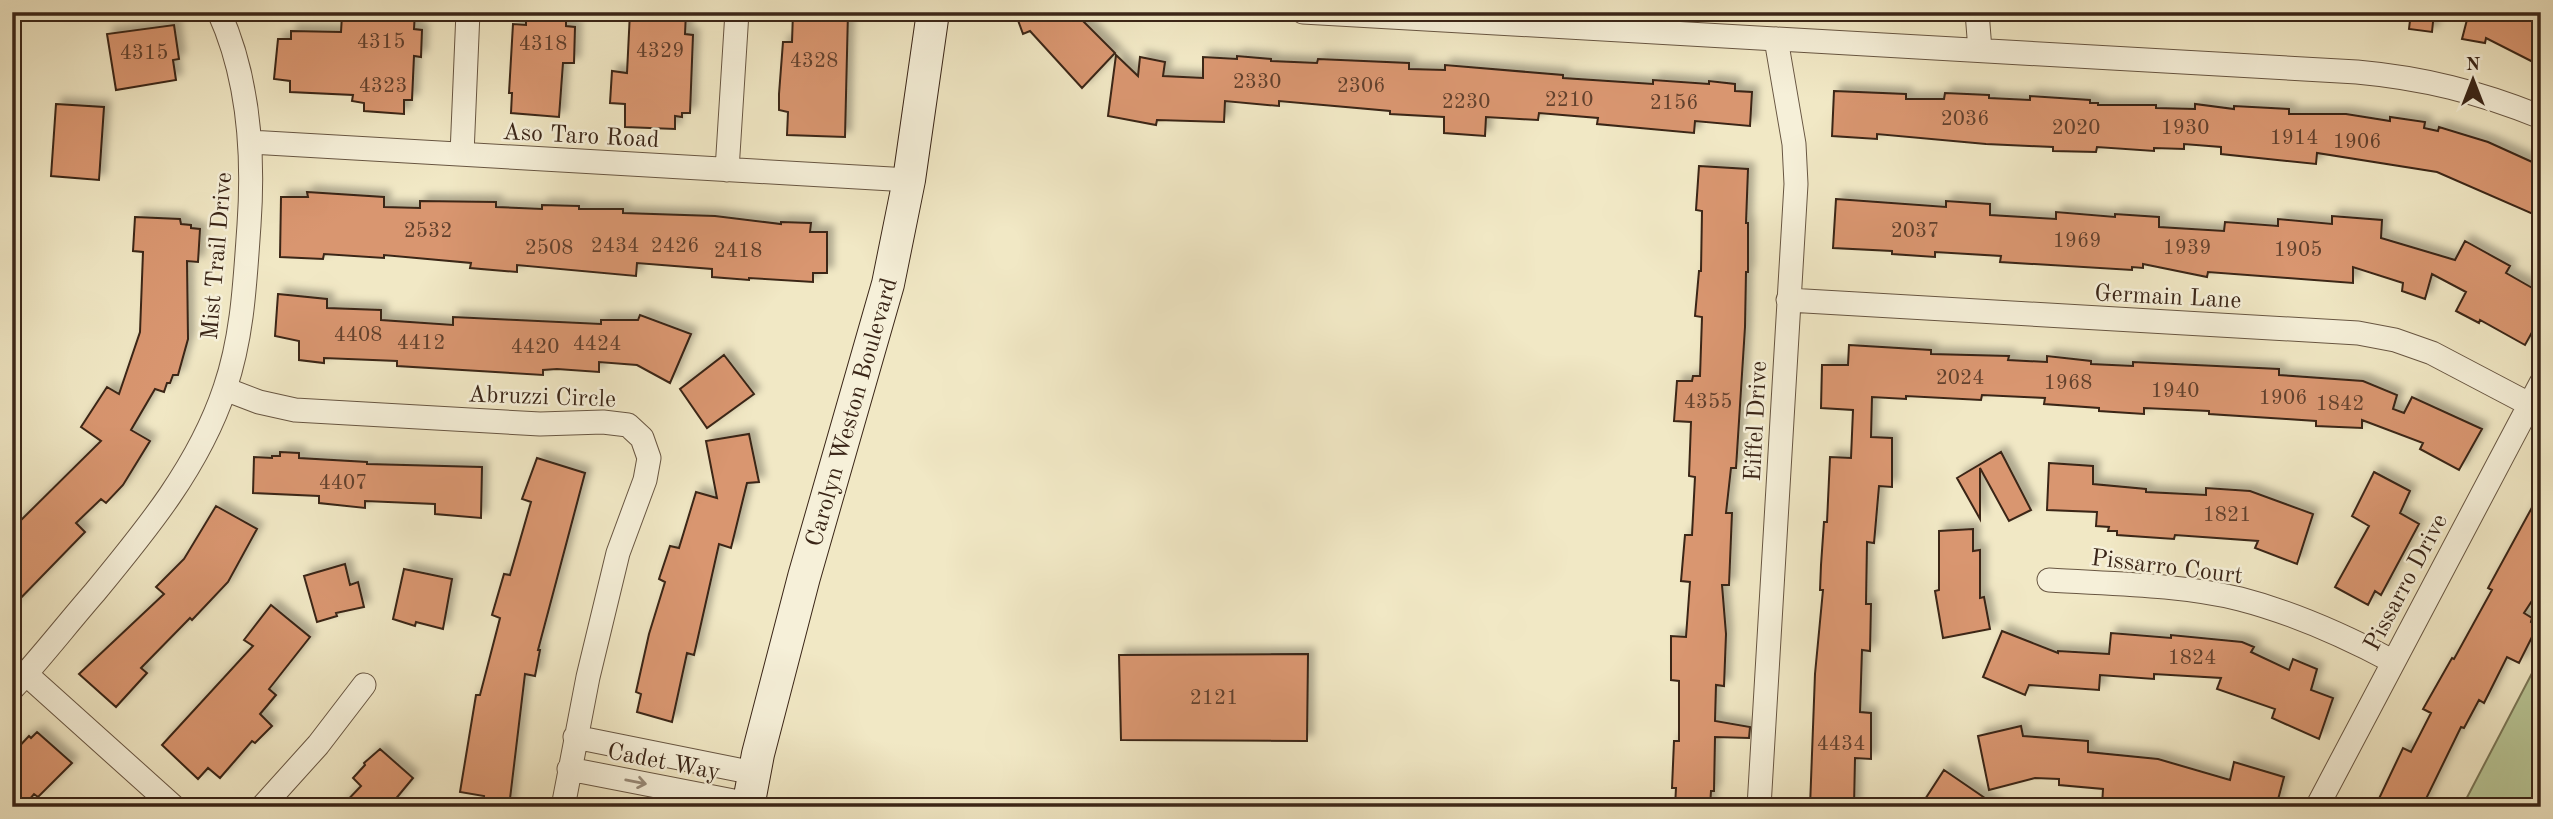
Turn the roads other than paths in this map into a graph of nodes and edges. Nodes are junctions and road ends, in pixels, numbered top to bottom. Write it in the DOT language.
graph roads {
  1 [pos="219,12"];
  2 [pos="468,12"];
  3 [pos="737,12"];
  4 [pos="933,12"];
  5 [pos="1303,12"];
  6 [pos="1977,12"];
  7 [pos="1776,39"];
  8 [pos="1980,50"];
  9 [pos="2541,117"];
  10 [pos="250,142"];
  11 [pos="462,154"];
  12 [pos="727,170"];
  13 [pos="909,180"];
  14 [pos="1788,300"];
  15 [pos="2541,383"];
  16 [pos="225,389"];
  17 [pos="2529,404"];
  18 [pos="2049,580"];
  19 [pos="2392,661"];
  20 [pos="19,681"];
  21 [pos="364,685"];
  22 [pos="575,737"];
  23 [pos="569,769"];
  24 [pos="754,773"];
  25 [pos="749,805"];
  26 [pos="174,807"];
  27 [pos="261,807"];
  28 [pos="563,807"];
  29 [pos="1759,807"];
  30 [pos="2317,807"];
  1 -- 10 [label="street, Mist Trail Drive"];
  2 -- 11 [label="street"];
  3 -- 12 [label="street"];
  4 -- 13 [label="street, Carolyn Weston Boulevard"];
  5 -- 7 [label="street"];
  6 -- 8 [label="street"];
  7 -- 8 [label="street"];
  7 -- 14 [label="street, Eiffel Drive"];
  8 -- 9 [label="street"];
  10 -- 11 [label="street, Aso Taro Road"];
  10 -- 16 [label="street, Mist Trail Drive"];
  11 -- 12 [label="street, Aso Taro Road"];
  12 -- 13 [label="street, Aso Taro Road"];
  13 -- 24 [label="street, Carolyn Weston Boulevard"];
  14 -- 17 [label="street, Germain Lane"];
  14 -- 29 [label="street, Eiffel Drive"];
  15 -- 17 [label="street, Pissarro Drive"];
  16 -- 20 [label="street, Mist Trail Drive"];
  16 -- 22 [label="street, Abruzzi Circle"];
  17 -- 19 [label="street, Pissarro Drive"];
  18 -- 19 [label="street, Pissarro Court"];
  19 -- 30 [label="street, Pissarro Drive"];
  20 -- 26 [label="street"];
  21 -- 27 [label="street"];
  22 -- 23 [label="street, Abruzzi Circle"];
  22 -- 24 [label="street, Cadet Way"];
  23 -- 25 [label="street, Cadet Way, one-way"];
  23 -- 28 [label="street, Abruzzi Circle"];
  24 -- 25 [label="street, Carolyn Weston Boulevard"];
}
